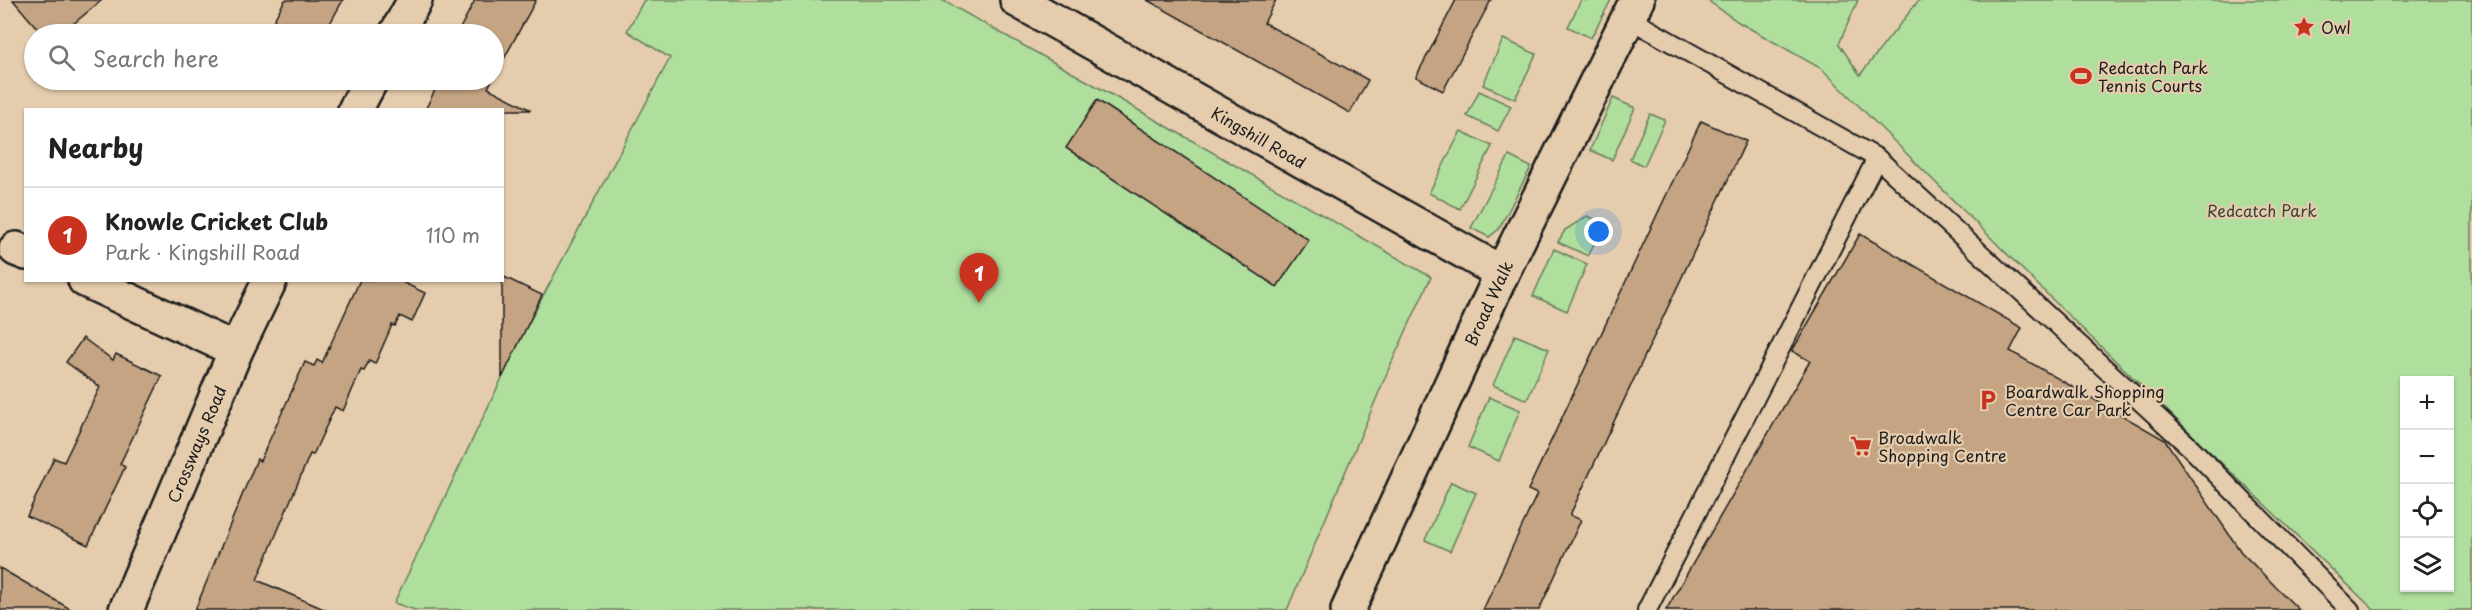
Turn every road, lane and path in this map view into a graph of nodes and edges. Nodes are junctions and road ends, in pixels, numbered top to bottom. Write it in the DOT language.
graph roads {
  1 [pos="415,0"];
  2 [pos="1017,0"];
  3 [pos="1633,9"];
  4 [pos="402,24"];
  5 [pos="365,90"];
  6 [pos="355,108"];
  7 [pos="1877,158"];
  8 [pos="1502,273"];
  9 [pos="89,282"];
  10 [pos="269,282"];
  11 [pos="236,350"];
  12 [pos="126,610"];
  13 [pos="1348,610"];
  14 [pos="1647,610"];
  15 [pos="2350,610"];
  1 -- 4 [label="street"];
  2 -- 8 [label="street, Kingshill Road"];
  3 -- 7 [label="lane"];
  3 -- 8 [label="street, Broad Walk"];
  5 -- 6 [label="street"];
  7 -- 14 [label="lane"];
  7 -- 15 [label="lane"];
  8 -- 13 [label="street, Broad Walk"];
  9 -- 11 [label="street"];
  10 -- 11 [label="street, Crossways Road"];
  11 -- 12 [label="street, Crossways Road"];
}
